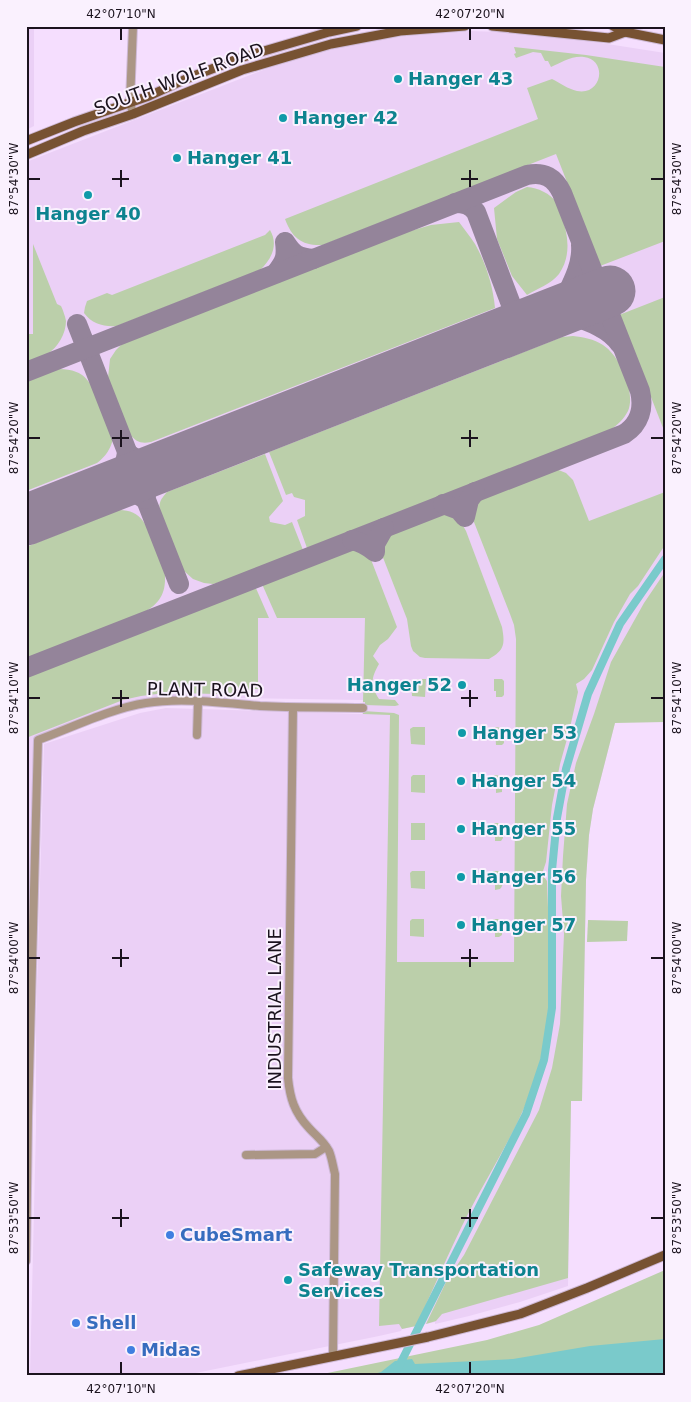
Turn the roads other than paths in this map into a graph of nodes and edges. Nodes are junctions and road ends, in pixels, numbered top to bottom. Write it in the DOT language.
graph roads {
  1 [pos="132,26"];
  2 [pos="357,26"];
  3 [pos="465,26"];
  4 [pos="492,26"];
  5 [pos="613,26"];
  6 [pos="625,32"];
  7 [pos="665,40"];
  8 [pos="130,102"];
  9 [pos="133,114"];
  10 [pos="26,141"];
  11 [pos="26,155"];
  12 [pos="198,702"];
  13 [pos="293,708"];
  14 [pos="363,708"];
  15 [pos="197,735"];
  16 [pos="326,1147"];
  17 [pos="246,1155"];
  18 [pos="665,1255"];
  19 [pos="26,1262"];
  20 [pos="333,1356"];
  21 [pos="238,1376"];
  1 -- 8 [label="street"];
  2 -- 8 [label="main road, SOUTH WOLF ROAD"];
  3 -- 9 [label="main road, SOUTH WOLF ROAD"];
  4 -- 6 [label="main road"];
  5 -- 6 [label="main road"];
  6 -- 7 [label="main road"];
  8 -- 9 [label="street"];
  8 -- 10 [label="main road, SOUTH WOLF ROAD"];
  9 -- 11 [label="main road, SOUTH WOLF ROAD"];
  12 -- 13 [label="street, PLANT ROAD"];
  12 -- 15 [label="street"];
  12 -- 19 [label="street, PLANT ROAD"];
  13 -- 14 [label="street, PLANT ROAD"];
  13 -- 16 [label="street, INDUSTRIAL LANE"];
  16 -- 17 [label="street"];
  16 -- 20 [label="street, INDUSTRIAL LANE"];
  18 -- 20 [label="main road"];
  20 -- 21 [label="main road"];
}
